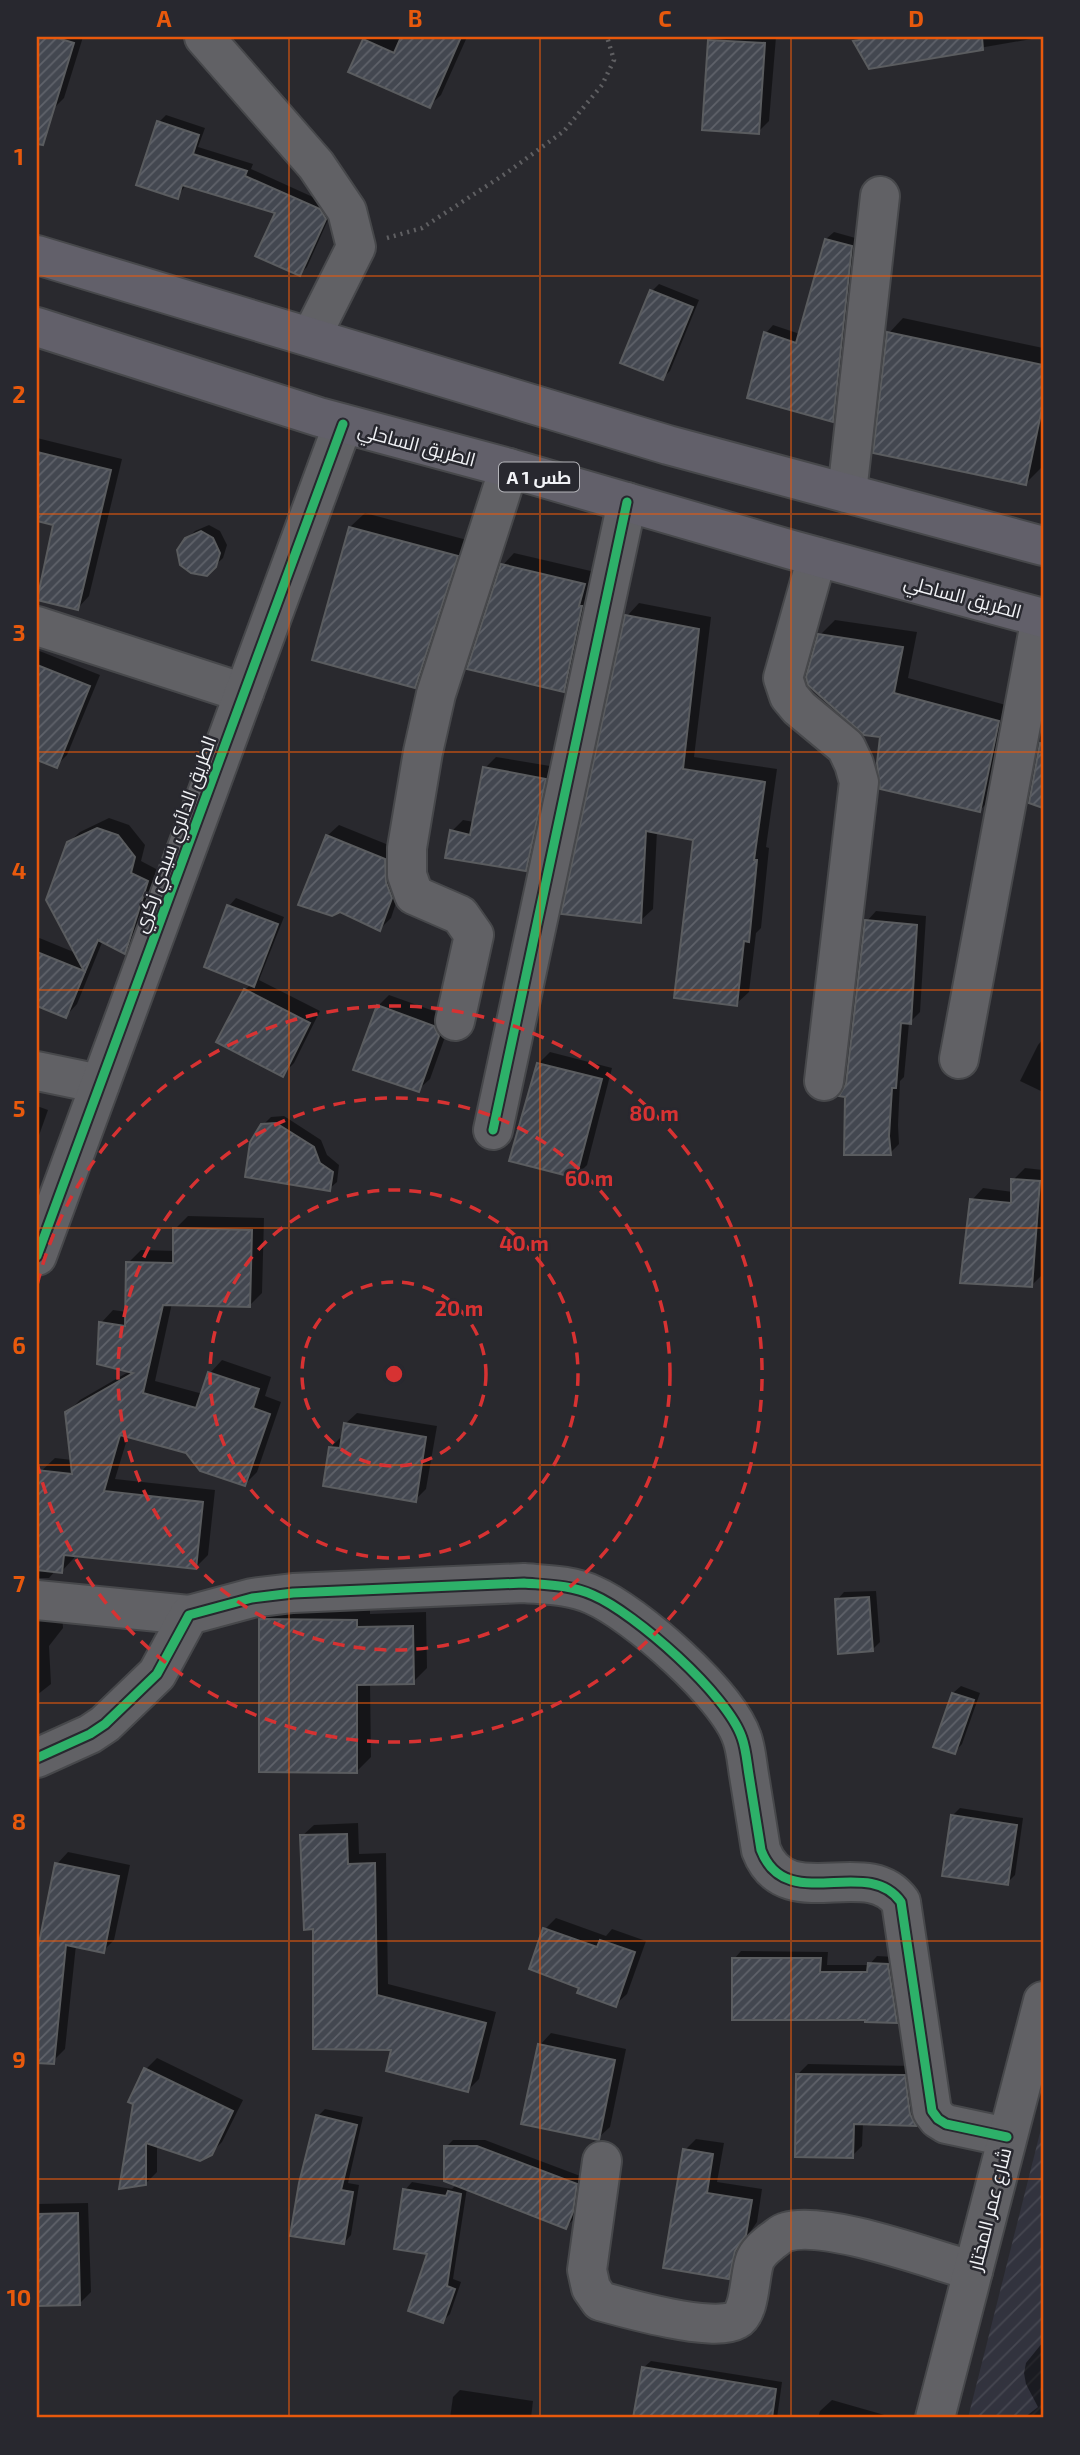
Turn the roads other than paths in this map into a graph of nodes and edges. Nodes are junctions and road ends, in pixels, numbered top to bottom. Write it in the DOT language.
graph roads {
  1 [pos="204,37"];
  2 [pos="880,196"];
  3 [pos="37,255"];
  4 [pos="37,327"];
  5 [pos="311,337"];
  6 [pos="343,424"];
  7 [pos="509,468"];
  8 [pos="847,493"];
  9 [pos="627,502"];
  10 [pos="1043,547"];
  11 [pos="817,557"];
  12 [pos="1042,618"];
  13 [pos="37,626"];
  14 [pos="244,693"];
  15 [pos="454,1021"];
  16 [pos="959,1059"];
  17 [pos="37,1071"];
  18 [pos="824,1081"];
  19 [pos="100,1084"];
  20 [pos="493,1130"];
  21 [pos="37,1256"];
  22 [pos="37,1600"];
  23 [pos="189,1615"];
  24 [pos="37,1758"];
  25 [pos="1043,2001"];
  26 [pos="1007,2137"];
  27 [pos="602,2161"];
  28 [pos="973,2271"];
  29 [pos="935,2418"];
  1 -- 5 [label="street"];
  2 -- 8 [label="street"];
  3 -- 5 [label="highway"];
  4 -- 6 [label="highway, الطريق الساحلي / A 1 طس"];
  5 -- 8 [label="highway"];
  6 -- 7 [label="highway, الطريق الساحلي / A 1 طس"];
  6 -- 14 [label="street, الطريق الدائري سيدي زكري"];
  7 -- 9 [label="highway, الطريق الساحلي / A 1 طس"];
  7 -- 15 [label="street"];
  8 -- 10 [label="highway"];
  9 -- 11 [label="highway, الطريق الساحلي / A 1 طس"];
  9 -- 20 [label="street"];
  11 -- 12 [label="highway, الطريق الساحلي / A 1 طس"];
  11 -- 18 [label="street"];
  12 -- 16 [label="street"];
  13 -- 14 [label="street"];
  14 -- 19 [label="street, الطريق الدائري سيدي زكري"];
  17 -- 19 [label="street"];
  19 -- 21 [label="street, الطريق الدائري سيدي زكري"];
  22 -- 23 [label="street"];
  23 -- 24 [label="street"];
  23 -- 26 [label="street"];
  25 -- 26 [label="street, شارع عمر المختار"];
  26 -- 28 [label="street, شارع عمر المختار"];
  27 -- 28 [label="street"];
  28 -- 29 [label="street, شارع عمر المختار"];
}
